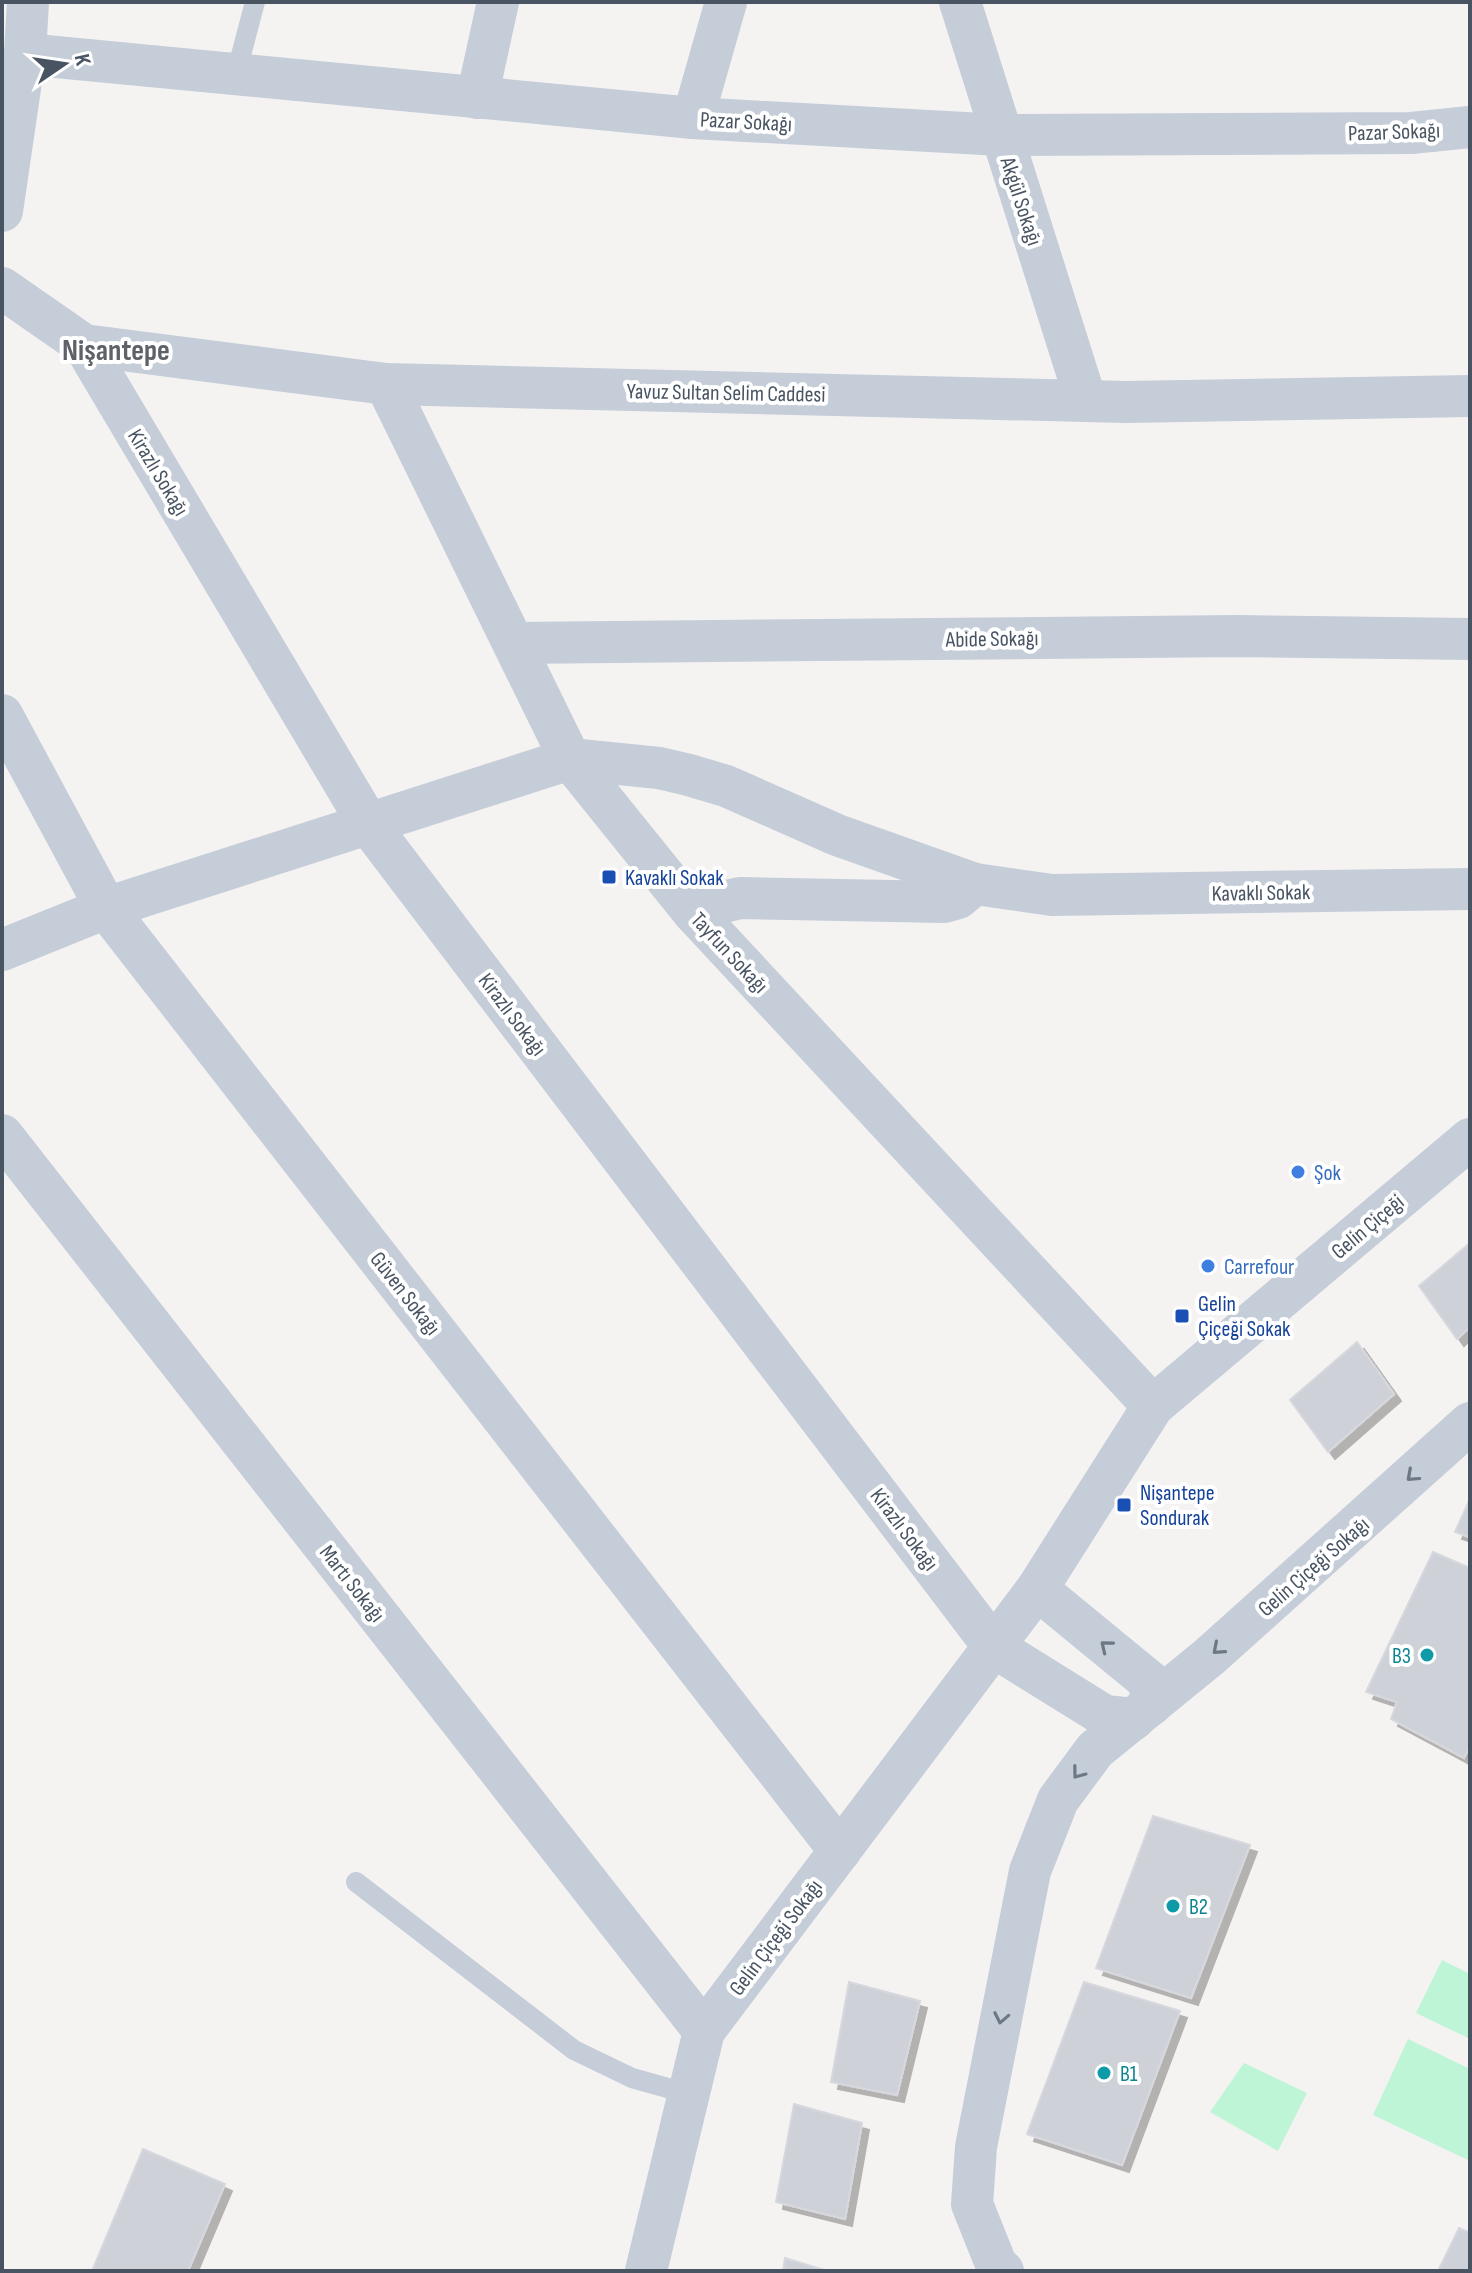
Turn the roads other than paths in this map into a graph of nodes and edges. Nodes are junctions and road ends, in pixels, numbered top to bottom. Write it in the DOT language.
graph roads {
  1 [pos="255,2"];
  2 [pos="498,2"];
  3 [pos="726,2"];
  4 [pos="960,2"];
  5 [pos="20,29"];
  6 [pos="236,74"];
  7 [pos="477,98"];
  8 [pos="693,118"];
  9 [pos="1470,127"];
  10 [pos="1001,135"];
  11 [pos="2,211"];
  12 [pos="2,288"];
  13 [pos="84,345"];
  14 [pos="386,384"];
  15 [pos="1470,396"];
  16 [pos="1086,401"];
  17 [pos="1470,639"];
  18 [pos="514,643"];
  19 [pos="2,715"];
  20 [pos="570,759"];
  21 [pos="369,825"];
  22 [pos="975,884"];
  23 [pos="1470,889"];
  24 [pos="106,908"];
  25 [pos="694,913"];
  26 [pos="2,950"];
  27 [pos="2,1135"];
  28 [pos="1470,1139"];
  29 [pos="1153,1406"];
  30 [pos="1470,1423"];
  31 [pos="1037,1589"];
  32 [pos="994,1647"];
  33 [pos="1143,1711"];
  34 [pos="840,1851"];
  35 [pos="356,1882"];
  36 [pos="704,2031"];
  37 [pos="689,2094"];
  38 [pos="646,2271"];
  39 [pos="1003,2271"];
  1 -- 6 [label="lane"];
  2 -- 7 [label="street"];
  3 -- 8 [label="street"];
  4 -- 10 [label="street, Akgül Sokağı"];
  5 -- 6 [label="street, Pazar Sokağı"];
  5 -- 11 [label="street"];
  6 -- 7 [label="street, Pazar Sokağı"];
  7 -- 8 [label="street, Pazar Sokağı"];
  8 -- 10 [label="street, Pazar Sokağı"];
  9 -- 10 [label="street, Pazar Sokağı"];
  10 -- 16 [label="street, Akgül Sokağı"];
  12 -- 13 [label="street, Yavuz Sultan Selim Caddesi"];
  13 -- 14 [label="street, Yavuz Sultan Selim Caddesi"];
  13 -- 21 [label="street, Kirazlı Sokağı"];
  14 -- 16 [label="street, Yavuz Sultan Selim Caddesi"];
  14 -- 18 [label="street, Tayfun Sokağı"];
  15 -- 16 [label="street, Yavuz Sultan Selim Caddesi"];
  17 -- 18 [label="street, Abide Sokağı"];
  18 -- 20 [label="street, Tayfun Sokağı"];
  19 -- 24 [label="street, Güven Sokağı"];
  20 -- 21 [label="street, Kavaklı Sokak"];
  20 -- 22 [label="street, Kavaklı Sokak"];
  20 -- 25 [label="street, Tayfun Sokağı"];
  21 -- 24 [label="street, Kavaklı Sokak"];
  21 -- 32 [label="street, Kirazlı Sokağı"];
  22 -- 23 [label="street, Kavaklı Sokak"];
  22 -- 25 [label="street"];
  24 -- 26 [label="street, Kavaklı Sokak"];
  24 -- 34 [label="street, Güven Sokağı"];
  25 -- 29 [label="street, Tayfun Sokağı"];
  27 -- 36 [label="street, Martı Sokağı"];
  28 -- 29 [label="street, Gelin Çiçeği"];
  29 -- 31 [label="street, Gelin Çiçeği Sokağı"];
  30 -- 33 [label="street, Gelin Çiçeği Sokağı, one-way"];
  31 -- 32 [label="street, Gelin Çiçeği Sokağı"];
  33 -- 31 [label="street, one-way"];
  32 -- 33 [label="street"];
  32 -- 34 [label="street, Gelin Çiçeği Sokağı"];
  33 -- 39 [label="street, Gelin Çiçeği Sokağı, one-way"];
  34 -- 36 [label="street, Gelin Çiçeği Sokağı"];
  35 -- 37 [label="lane"];
  36 -- 37 [label="street, Gelin Çiçeği Sokağı"];
  37 -- 38 [label="street, Gelin Çiçeği Sokağı"];
}
